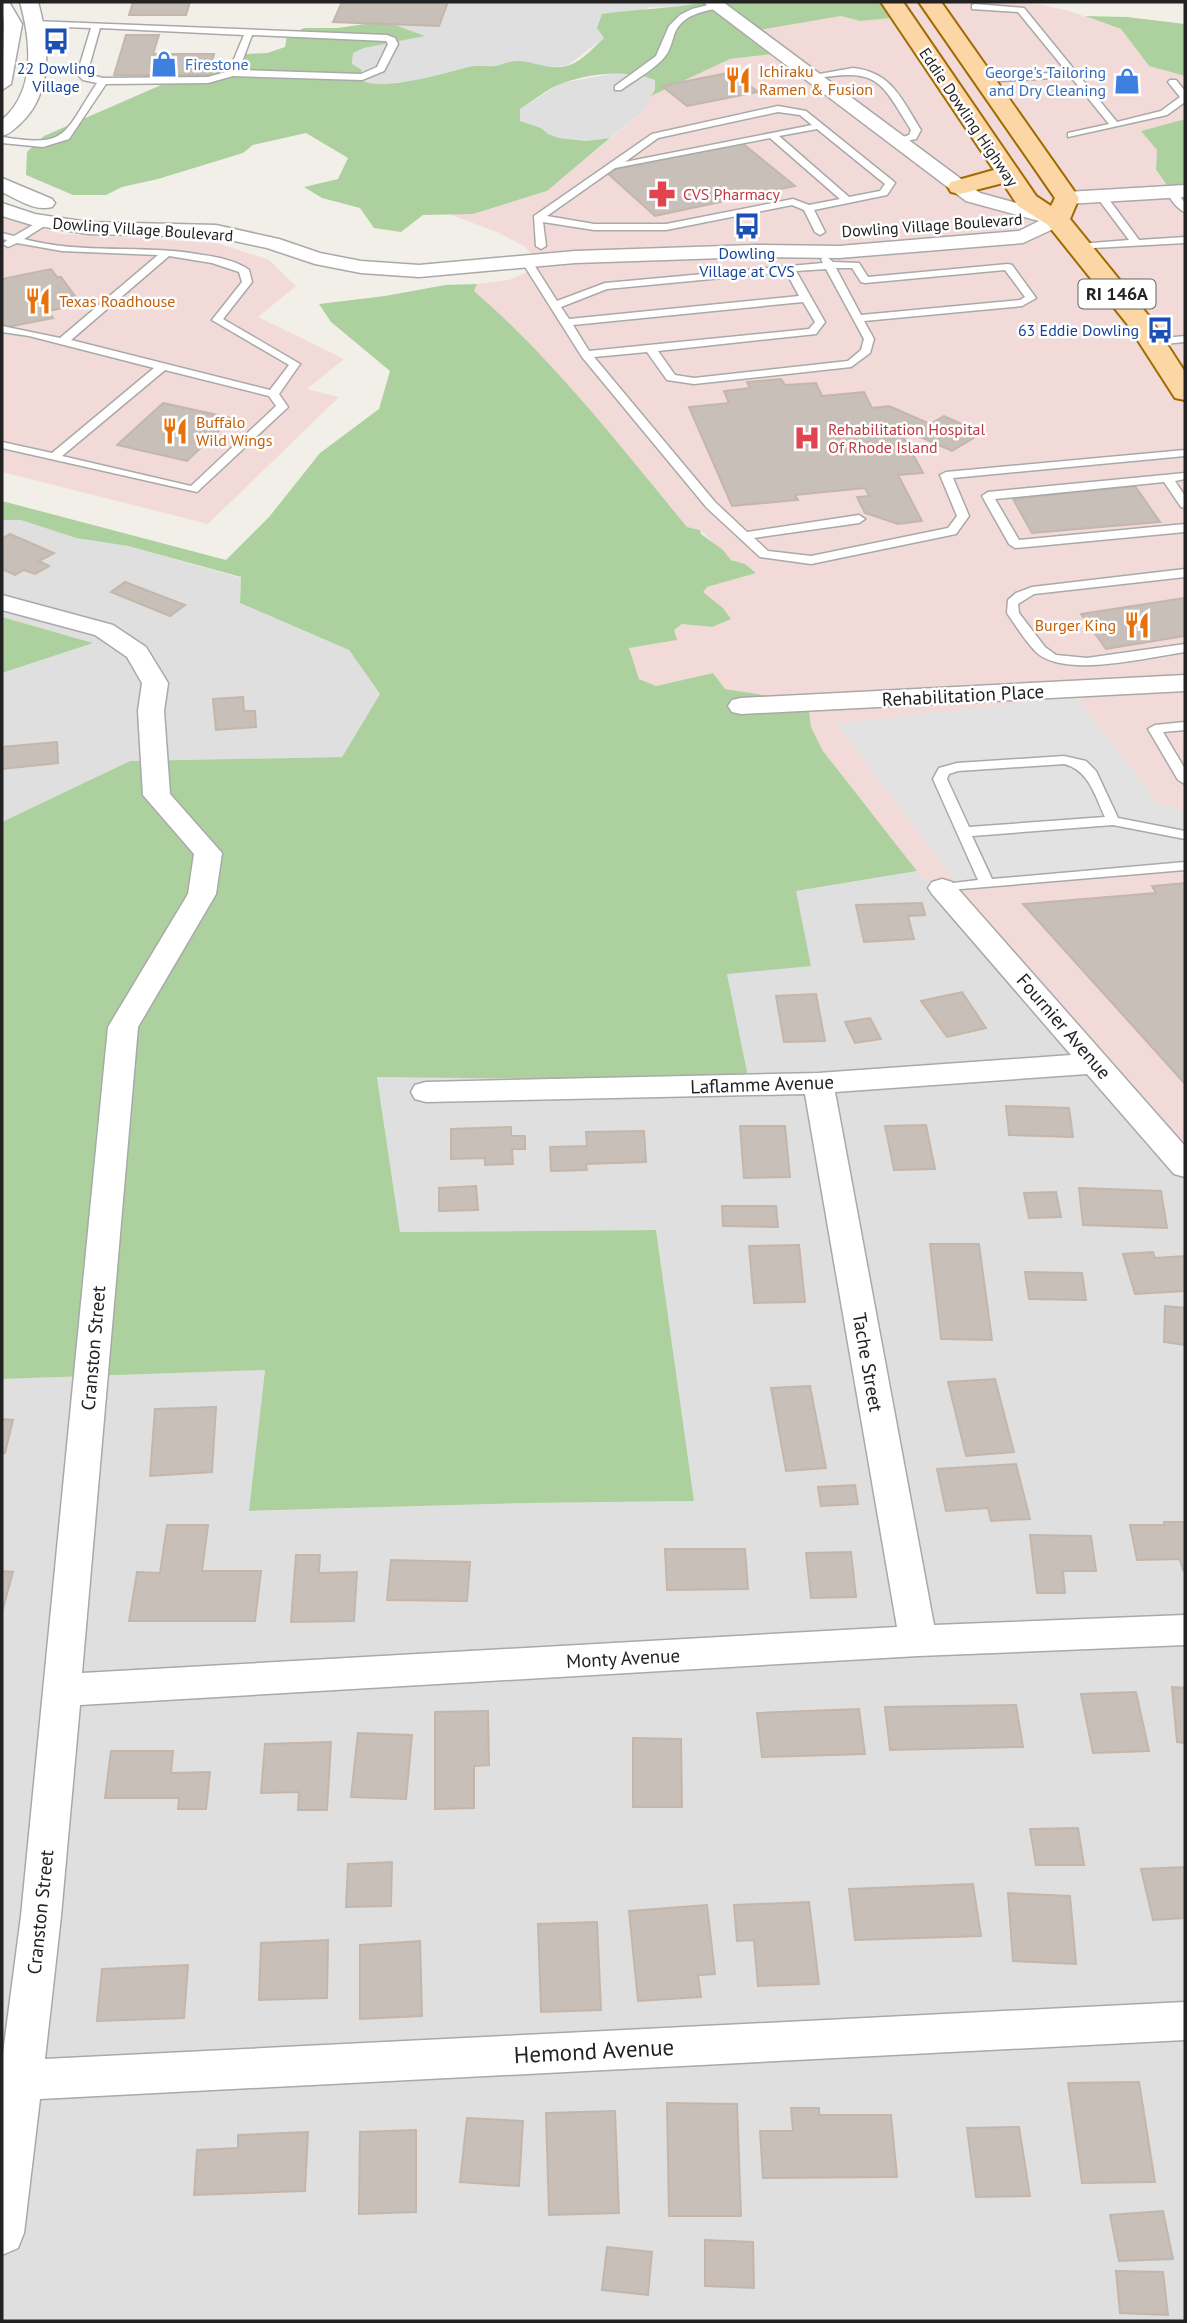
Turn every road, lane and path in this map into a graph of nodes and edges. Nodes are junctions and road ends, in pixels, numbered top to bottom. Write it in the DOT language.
graph roads {
  1 [pos="29,2"];
  2 [pos="892,2"];
  3 [pos="930,2"];
  4 [pos="2,4"];
  5 [pos="714,4"];
  6 [pos="975,7"];
  7 [pos="36,23"];
  8 [pos="96,26"];
  9 [pos="7,29"];
  10 [pos="249,32"];
  11 [pos="233,72"];
  12 [pos="1073,75"];
  13 [pos="813,76"];
  14 [pos="988,80"];
  15 [pos="103,81"];
  16 [pos="1173,82"];
  17 [pos="2,85"];
  18 [pos="618,88"];
  19 [pos="1185,98"];
  20 [pos="1115,125"];
  21 [pos="819,126"];
  22 [pos="2,131"];
  23 [pos="772,135"];
  24 [pos="1071,135"];
  25 [pos="2,140"];
  26 [pos="900,141"];
  27 [pos="610,167"];
  28 [pos="1008,174"];
  29 [pos="2,184"];
  30 [pos="960,187"];
  31 [pos="1178,191"];
  32 [pos="1101,196"];
  33 [pos="847,200"];
  34 [pos="808,208"];
  35 [pos="2,209"];
  36 [pos="1062,209"];
  37 [pos="1185,209"];
  38 [pos="538,218"];
  39 [pos="976,220"];
  40 [pos="45,221"];
  41 [pos="846,230"];
  42 [pos="2,236"];
  43 [pos="13,240"];
  44 [pos="1185,240"];
  45 [pos="1136,243"];
  46 [pos="541,246"];
  47 [pos="2,247"];
  48 [pos="1079,247"];
  49 [pos="824,250"];
  50 [pos="168,252"];
  51 [pos="527,262"];
  52 [pos="789,269"];
  53 [pos="806,298"];
  54 [pos="554,305"];
  55 [pos="858,318"];
  56 [pos="565,323"];
  57 [pos="2,329"];
  58 [pos="1185,339"];
  59 [pos="63,341"];
  60 [pos="1153,342"];
  61 [pos="650,348"];
  62 [pos="586,355"];
  63 [pos="163,366"];
  64 [pos="1183,384"];
  65 [pos="273,394"];
  66 [pos="2,445"];
  67 [pos="1185,453"];
  68 [pos="54,457"];
  69 [pos="1185,476"];
  70 [pos="1167,478"];
  71 [pos="1185,504"];
  72 [pos="859,519"];
  73 [pos="1185,528"];
  74 [pos="745,536"];
  75 [pos="1185,573"];
  76 [pos="2,601"];
  77 [pos="1185,648"];
  78 [pos="1185,683"];
  79 [pos="741,706"];
  80 [pos="1185,726"];
  81 [pos="1185,780"];
  82 [pos="1113,821"];
  83 [pos="964,832"];
  84 [pos="1185,835"];
  85 [pos="1185,866"];
  86 [pos="988,884"];
  87 [pos="942,888"];
  88 [pos="1097,1063"];
  89 [pos="818,1083"];
  90 [pos="426,1092"];
  91 [pos="1185,1166"];
  92 [pos="1185,1630"];
  93 [pos="918,1641"];
  94 [pos="60,1689"];
  95 [pos="1185,2021"];
  96 [pos="11,2080"];
  97 [pos="2,2233"];
  1 -- 7 [label="street"];
  2 -- 28 [label="main road, Eddie Dowling Highway / RI 146A"];
  3 -- 14 [label="main road, Eddie Dowling Highway / RI 146A"];
  4 -- 9 [label="street"];
  5 -- 13 [label="street"];
  5 -- 18 [label="lane"];
  6 -- 12 [label="lane"];
  7 -- 8 [label="lane"];
  7 -- 22 [label="street"];
  8 -- 10 [label="lane"];
  8 -- 15 [label="lane"];
  9 -- 17 [label="street"];
  10 -- 11 [label="lane"];
  10 -- 11 [label="lane"];
  11 -- 15 [label="lane"];
  12 -- 14 [label="lane"];
  12 -- 20 [label="lane"];
  13 -- 26 [label="street"];
  13 -- 26 [label="lane"];
  14 -- 36 [label="main road, Eddie Dowling Highway / RI 146A"];
  15 -- 25 [label="lane"];
  16 -- 19 [label="lane"];
  19 -- 20 [label="lane"];
  20 -- 24 [label="lane"];
  21 -- 23 [label="lane"];
  21 -- 27 [label="lane"];
  21 -- 33 [label="lane"];
  23 -- 27 [label="lane"];
  23 -- 33 [label="lane"];
  26 -- 30 [label="street"];
  27 -- 38 [label="lane"];
  28 -- 30 [label="main road"];
  28 -- 36 [label="main road, Eddie Dowling Highway / RI 146A"];
  29 -- 46 [label="street, Dowling Village Boulevard"];
  30 -- 36 [label="street"];
  31 -- 32 [label="street"];
  31 -- 37 [label="lane"];
  32 -- 36 [label="street"];
  32 -- 45 [label="lane"];
  33 -- 34 [label="lane"];
  34 -- 38 [label="lane"];
  34 -- 49 [label="lane"];
  35 -- 40 [label="street, Dowling Village Boulevard"];
  36 -- 39 [label="street, Dowling Village Boulevard"];
  36 -- 48 [label="main road, Eddie Dowling Highway / RI 146A"];
  36 -- 49 [label="street, Dowling Village Boulevard"];
  38 -- 46 [label="lane"];
  40 -- 43 [label="lane"];
  40 -- 51 [label="street, Dowling Village Boulevard"];
  41 -- 49 [label="street, Dowling Village Boulevard"];
  42 -- 43 [label="lane"];
  43 -- 47 [label="lane"];
  43 -- 50 [label="lane"];
  44 -- 45 [label="lane"];
  45 -- 48 [label="lane"];
  46 -- 49 [label="street, Dowling Village Boulevard"];
  48 -- 60 [label="main road, Eddie Dowling Highway / RI 146A"];
  49 -- 51 [label="street, Dowling Village Boulevard"];
  49 -- 52 [label="lane"];
  49 -- 55 [label="lane"];
  49 -- 55 [label="lane"];
  50 -- 59 [label="lane"];
  50 -- 65 [label="lane"];
  51 -- 54 [label="lane"];
  52 -- 53 [label="lane"];
  52 -- 54 [label="lane"];
  53 -- 56 [label="lane"];
  53 -- 61 [label="lane"];
  54 -- 56 [label="lane"];
  55 -- 61 [label="lane"];
  56 -- 62 [label="lane"];
  57 -- 59 [label="lane"];
  58 -- 60 [label="lane"];
  59 -- 63 [label="lane"];
  60 -- 64 [label="main road, Eddie Dowling Highway / RI 146A"];
  61 -- 62 [label="lane"];
  62 -- 74 [label="lane"];
  63 -- 65 [label="lane"];
  63 -- 68 [label="lane"];
  65 -- 68 [label="lane"];
  66 -- 68 [label="lane"];
  67 -- 74 [label="lane"];
  69 -- 70 [label="lane"];
  70 -- 71 [label="lane"];
  70 -- 73 [label="lane"];
  72 -- 74 [label="lane"];
  75 -- 77 [label="lane"];
  76 -- 94 [label="street, Cranston Street"];
  78 -- 79 [label="street, Rehabilitation Place"];
  80 -- 81 [label="lane"];
  82 -- 83 [label="lane"];
  82 -- 83 [label="lane"];
  82 -- 84 [label="lane"];
  83 -- 86 [label="lane"];
  85 -- 86 [label="lane"];
  86 -- 87 [label="lane"];
  87 -- 88 [label="street, Fournier Avenue"];
  88 -- 89 [label="street, Laflamme Avenue"];
  88 -- 91 [label="street, Fournier Avenue"];
  89 -- 90 [label="street, Laflamme Avenue"];
  89 -- 93 [label="street, Tache Street"];
  92 -- 93 [label="street, Monty Avenue"];
  93 -- 94 [label="street, Monty Avenue"];
  94 -- 96 [label="street, Cranston Street"];
  95 -- 96 [label="street, Hemond Avenue"];
  96 -- 97 [label="street, Cranston Street"];
}
